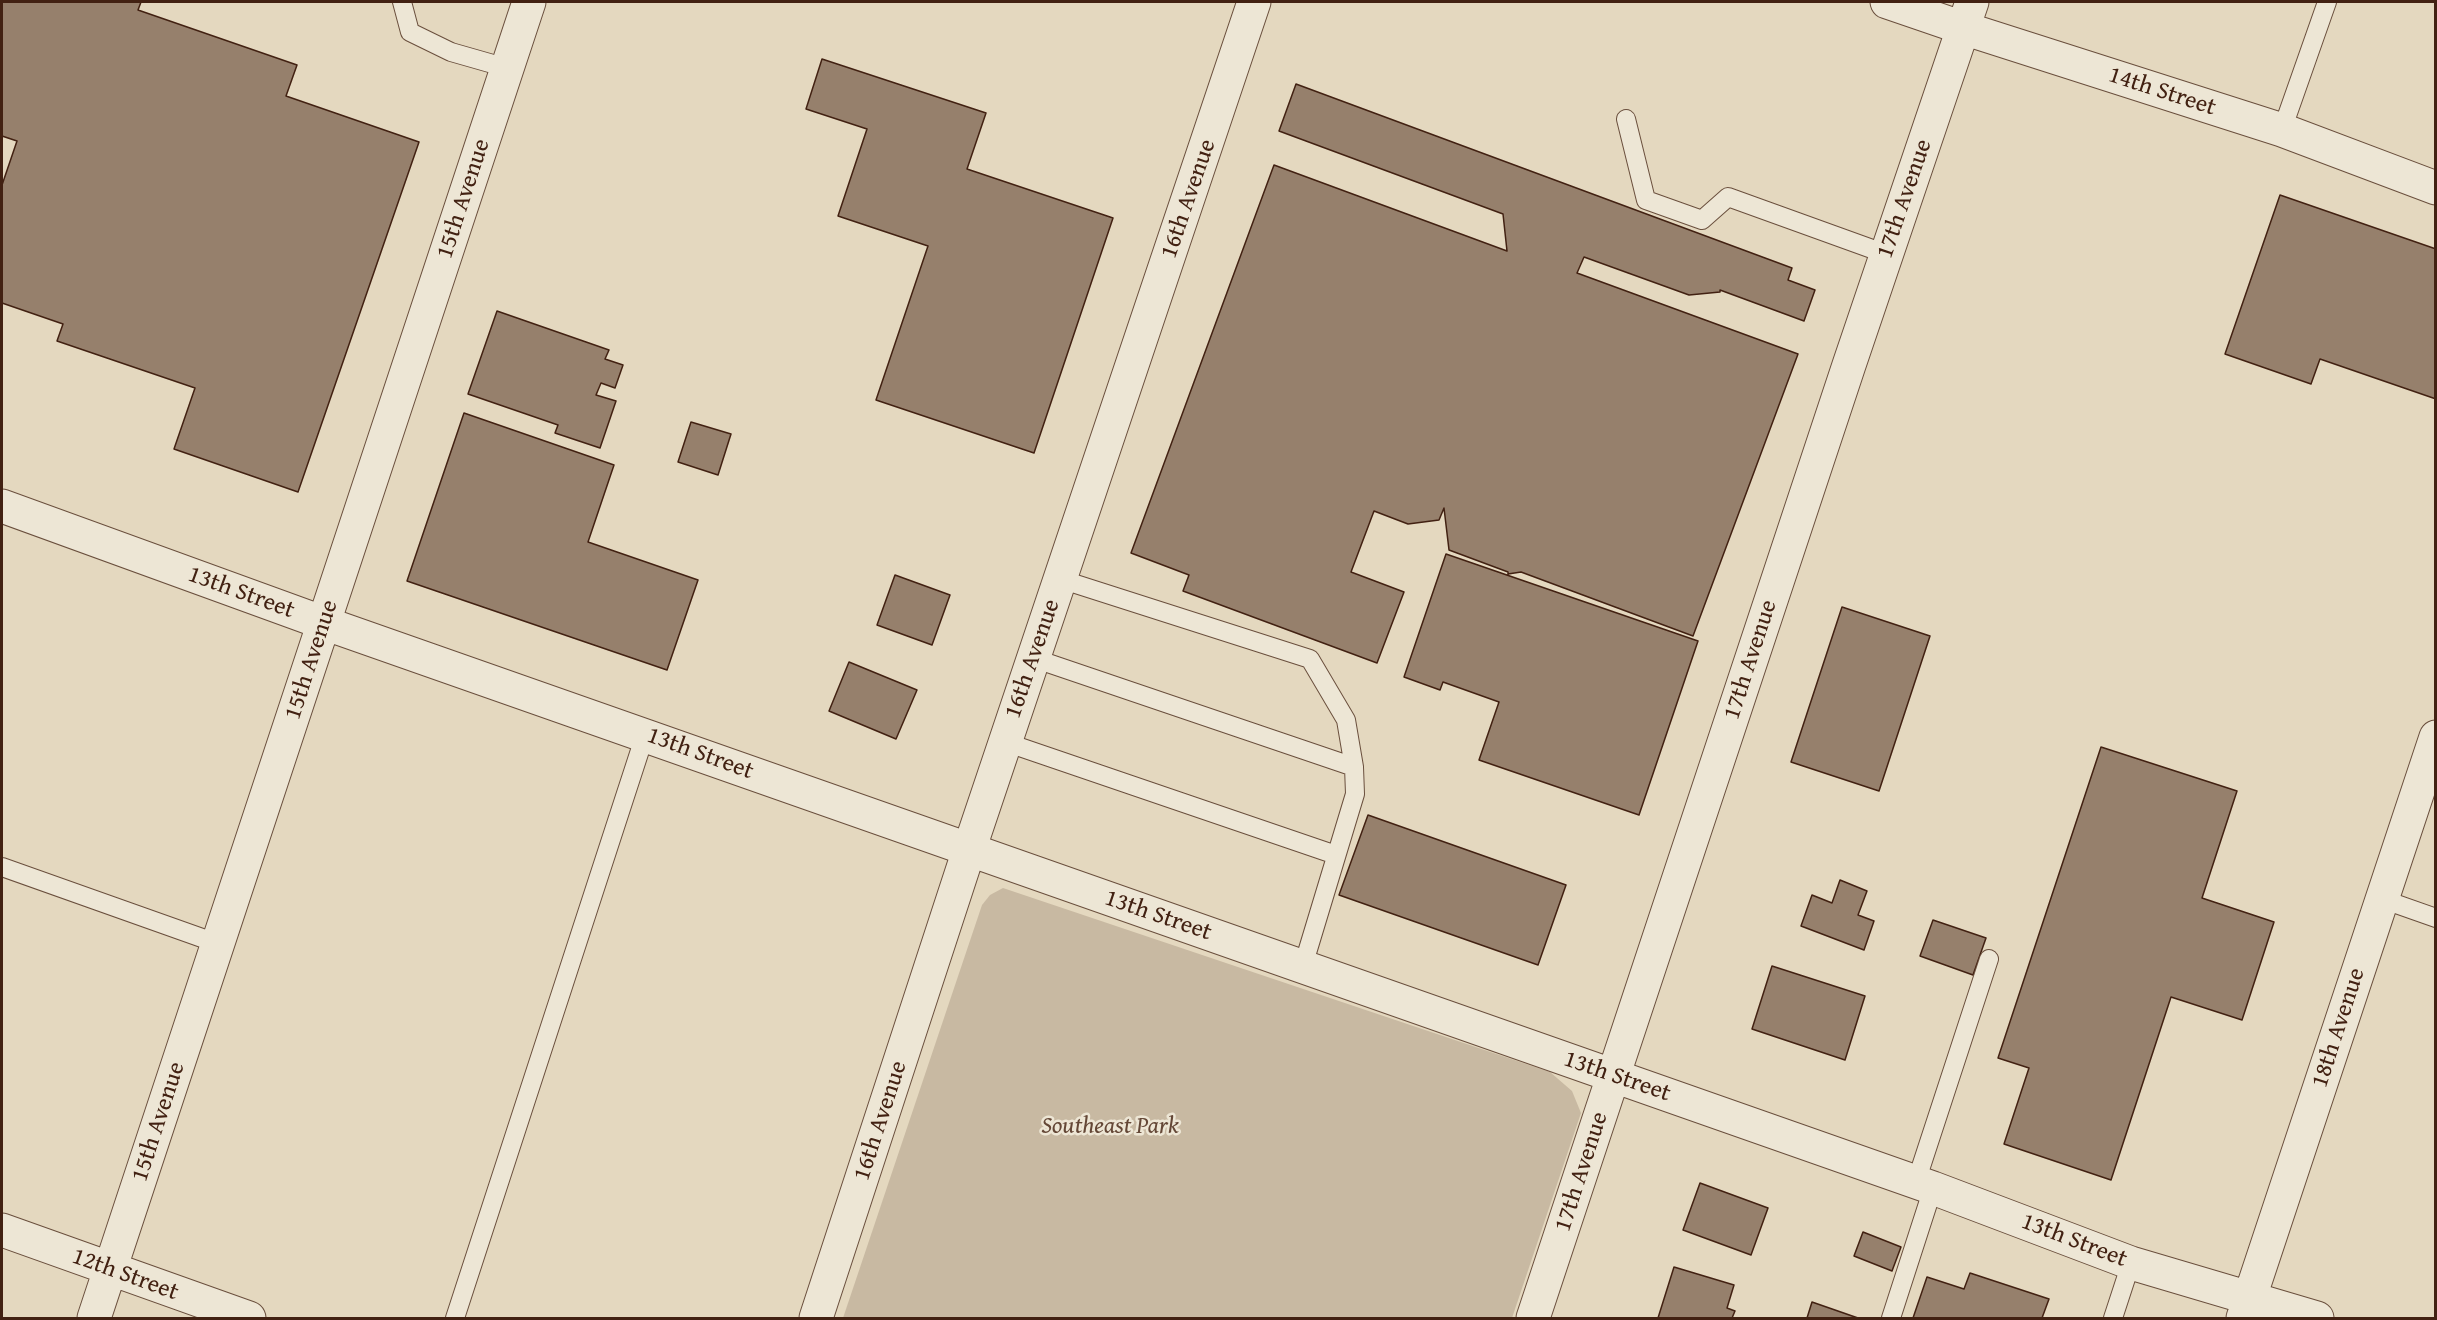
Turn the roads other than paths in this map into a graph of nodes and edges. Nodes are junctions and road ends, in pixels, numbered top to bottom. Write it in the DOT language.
graph roads {
  1 [pos="402,2"];
  2 [pos="529,2"];
  3 [pos="1254,2"];
  4 [pos="1887,2"];
  5 [pos="2326,2"];
  6 [pos="1968,15"];
  7 [pos="507,68"];
  8 [pos="1626,119"];
  9 [pos="2282,130"];
  10 [pos="2436,188"];
  11 [pos="1886,254"];
  12 [pos="2,506"];
  13 [pos="1060,579"];
  14 [pos="324,623"];
  15 [pos="1033,658"];
  16 [pos="645,735"];
  17 [pos="2436,737"];
  18 [pos="1005,742"];
  19 [pos="1354,767"];
  20 [pos="969,850"];
  21 [pos="1336,855"];
  22 [pos="2,867"];
  23 [pos="2382,899"];
  24 [pos="2436,918"];
  25 [pos="219,944"];
  26 [pos="1989,959"];
  27 [pos="1303,966"];
  28 [pos="1614,1076"];
  29 [pos="1925,1185"];
  30 [pos="2,1230"];
  31 [pos="2131,1263"];
  32 [pos="110,1270"];
  33 [pos="2246,1309"];
  34 [pos="94,1318"];
  35 [pos="249,1318"];
  36 [pos="455,1318"];
  37 [pos="816,1318"];
  38 [pos="1533,1318"];
  39 [pos="1891,1318"];
  40 [pos="2113,1318"];
  41 [pos="2317,1318"];
  1 -- 7 [label="lane"];
  2 -- 7 [label="street, 15th Avenue"];
  3 -- 13 [label="street, 16th Avenue"];
  4 -- 6 [label="street, 14th Street"];
  5 -- 9 [label="lane"];
  6 -- 9 [label="street, 14th Street"];
  6 -- 11 [label="street, 17th Avenue"];
  7 -- 14 [label="street, 15th Avenue"];
  8 -- 11 [label="lane"];
  9 -- 10 [label="street, 14th Street"];
  11 -- 28 [label="street, 17th Avenue"];
  12 -- 14 [label="street, 13th Street"];
  13 -- 15 [label="street, 16th Avenue"];
  13 -- 19 [label="lane"];
  14 -- 16 [label="street, 13th Street"];
  14 -- 25 [label="street, 15th Avenue"];
  15 -- 18 [label="street, 16th Avenue"];
  15 -- 19 [label="lane"];
  16 -- 20 [label="street, 13th Street"];
  16 -- 36 [label="lane"];
  17 -- 23 [label="street, 18th Avenue"];
  18 -- 20 [label="street, 16th Avenue"];
  18 -- 21 [label="lane"];
  19 -- 21 [label="lane"];
  20 -- 27 [label="street, 13th Street"];
  20 -- 37 [label="street, 16th Avenue"];
  21 -- 27 [label="lane"];
  22 -- 25 [label="lane"];
  23 -- 24 [label="lane"];
  23 -- 33 [label="street, 18th Avenue"];
  25 -- 32 [label="street, 15th Avenue"];
  26 -- 29 [label="lane"];
  27 -- 28 [label="street, 13th Street"];
  28 -- 29 [label="street, 13th Street"];
  28 -- 38 [label="street, 17th Avenue"];
  29 -- 31 [label="street, 13th Street"];
  29 -- 39 [label="lane"];
  30 -- 32 [label="street, 12th Street"];
  31 -- 33 [label="street, 13th Street"];
  31 -- 40 [label="lane"];
  32 -- 34 [label="street, 15th Avenue"];
  32 -- 35 [label="street, 12th Street"];
  33 -- 41 [label="street, 13th Street"];
}
